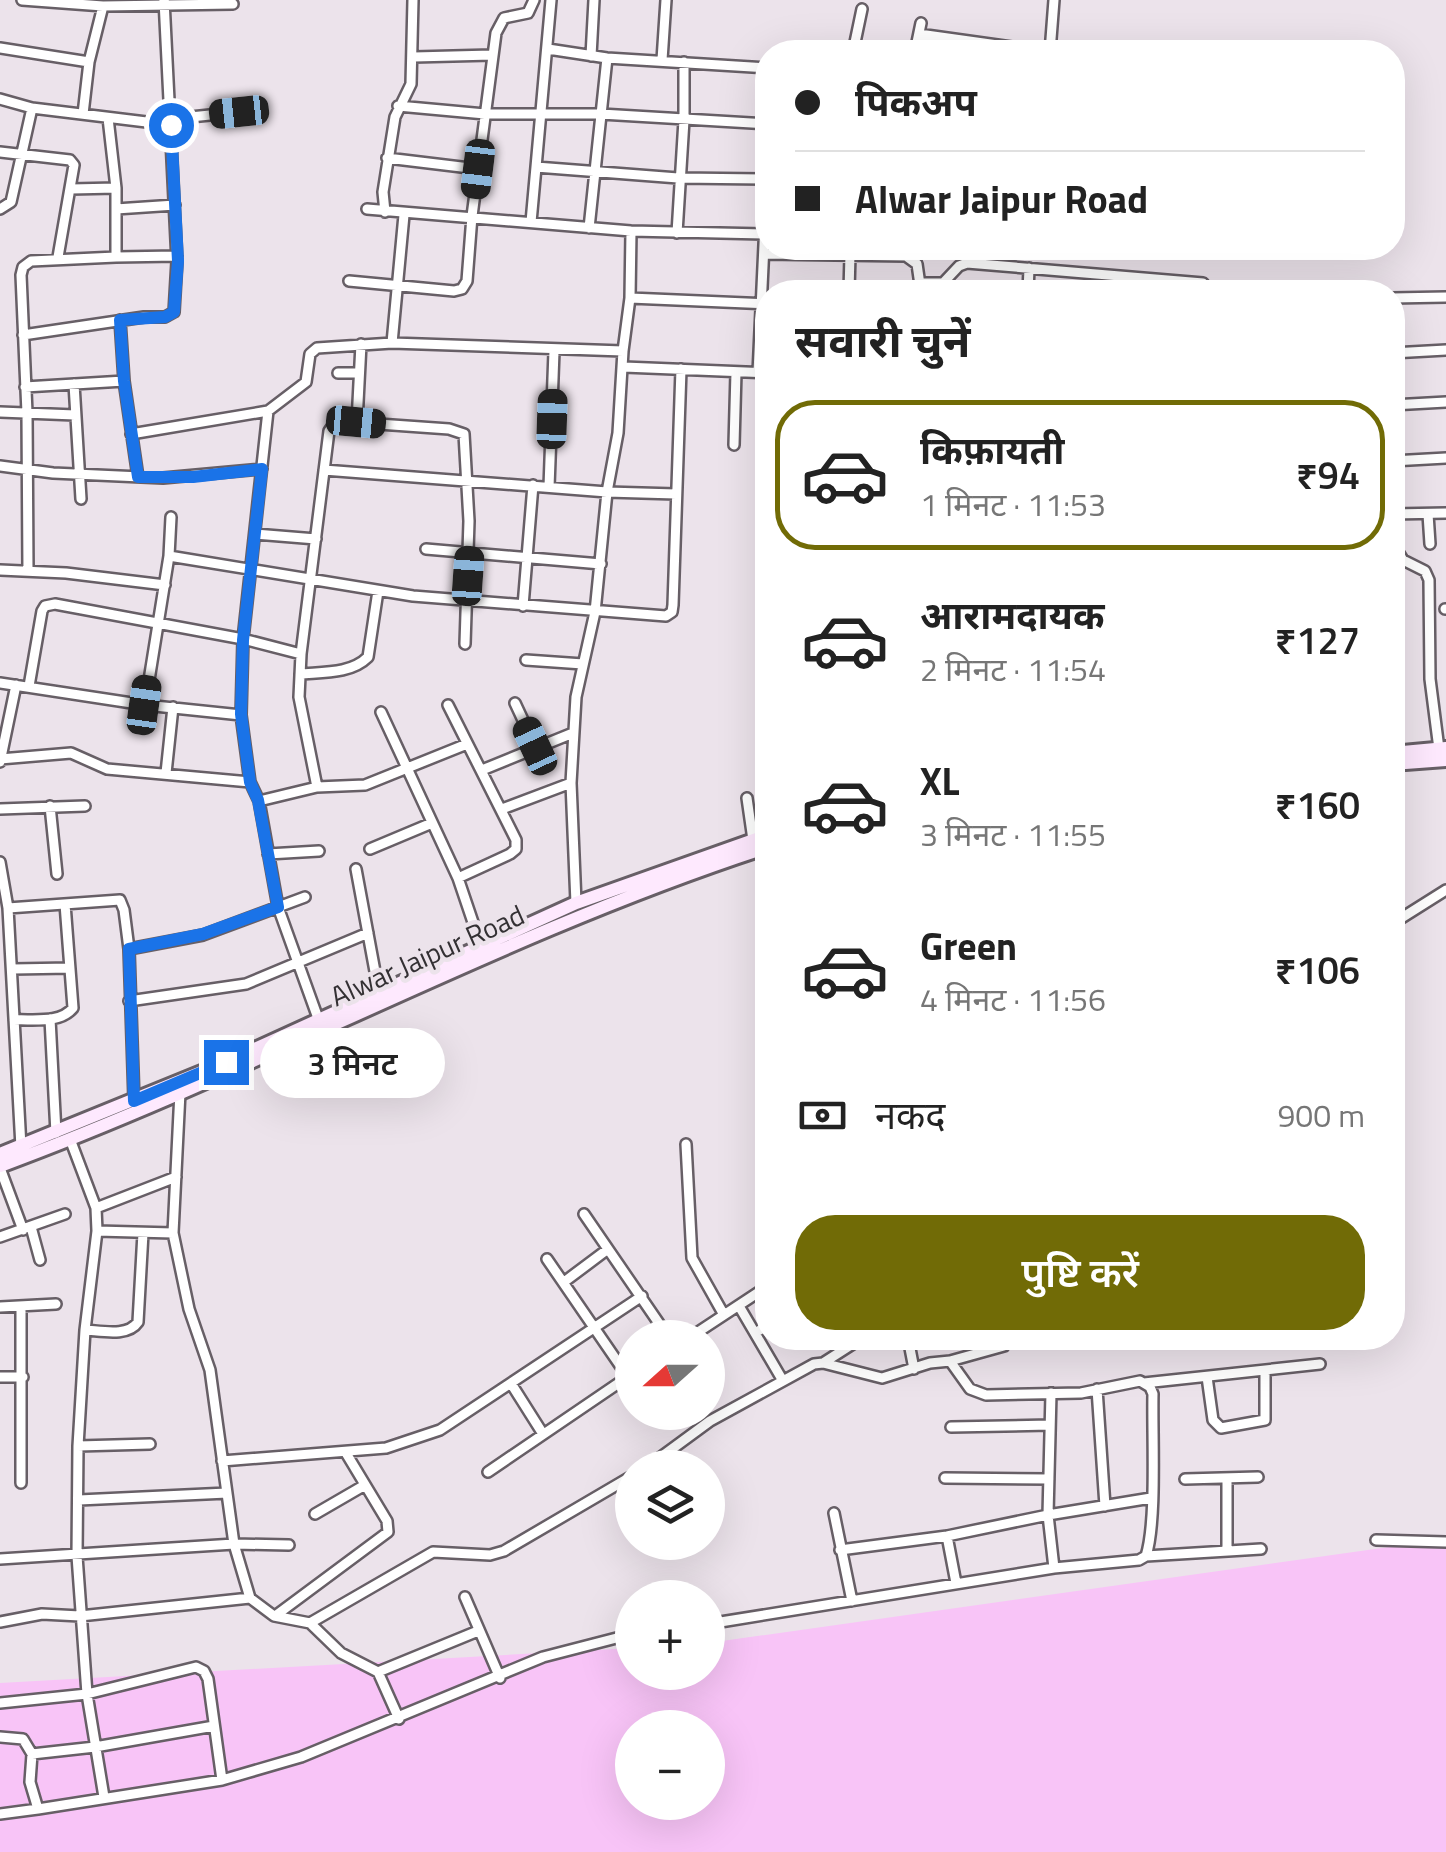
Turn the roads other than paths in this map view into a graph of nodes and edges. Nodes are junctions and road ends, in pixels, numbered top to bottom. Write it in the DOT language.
graph roads {
  1 [pos="22,0"];
  2 [pos="413,0"];
  3 [pos="534,0"];
  4 [pos="551,0"];
  5 [pos="594,0"];
  6 [pos="666,0"];
  7 [pos="1054,0"];
  8 [pos="164,3"];
  9 [pos="109,4"];
  10 [pos="233,4"];
  11 [pos="862,9"];
  12 [pos="921,23"];
  13 [pos="919,34"];
  14 [pos="856,40"];
  15 [pos="918,40"];
  16 [pos="946,40"];
  17 [pos="1050,40"];
  18 [pos="0,48"];
  19 [pos="548,49"];
  20 [pos="492,55"];
  21 [pos="591,56"];
  22 [pos="414,57"];
  23 [pos="607,58"];
  24 [pos="662,60"];
  25 [pos="89,62"];
  26 [pos="684,62"];
  27 [pos="755,67"];
  28 [pos="0,99"];
  29 [pos="398,106"];
  30 [pos="32,108"];
  31 [pos="239,112"];
  32 [pos="83,114"];
  33 [pos="485,114"];
  34 [pos="540,114"];
  35 [pos="601,114"];
  36 [pos="108,118"];
  37 [pos="684,120"];
  38 [pos="171,122"];
  39 [pos="755,123"];
  40 [pos="0,152"];
  41 [pos="21,154"];
  42 [pos="388,158"];
  43 [pos="536,166"];
  44 [pos="478,169"];
  45 [pos="595,170"];
  46 [pos="678,178"];
  47 [pos="755,180"];
  48 [pos="116,188"];
  49 [pos="71,189"];
  50 [pos="175,205"];
  51 [pos="0,209"];
  52 [pos="116,209"];
  53 [pos="366,209"];
  54 [pos="385,212"];
  55 [pos="404,215"];
  56 [pos="472,216"];
  57 [pos="532,222"];
  58 [pos="589,228"];
  59 [pos="632,232"];
  60 [pos="677,233"];
  61 [pos="755,234"];
  62 [pos="116,256"];
  63 [pos="177,256"];
  64 [pos="58,257"];
  65 [pos="1028,268"];
  66 [pos="946,280"];
  67 [pos="1028,280"];
  68 [pos="1168,280"];
  69 [pos="349,281"];
  70 [pos="397,286"];
  71 [pos="1446,297"];
  72 [pos="630,298"];
  73 [pos="1405,298"];
  74 [pos="755,304"];
  75 [pos="120,320"];
  76 [pos="23,336"];
  77 [pos="392,343"];
  78 [pos="361,344"];
  79 [pos="1446,350"];
  80 [pos="554,351"];
  81 [pos="623,351"];
  82 [pos="1405,352"];
  83 [pos="624,367"];
  84 [pos="681,369"];
  85 [pos="736,372"];
  86 [pos="338,373"];
  87 [pos="358,373"];
  88 [pos="755,373"];
  89 [pos="124,381"];
  90 [pos="74,384"];
  91 [pos="25,388"];
  92 [pos="1446,402"];
  93 [pos="1405,404"];
  94 [pos="0,412"];
  95 [pos="268,412"];
  96 [pos="28,413"];
  97 [pos="76,415"];
  98 [pos="356,422"];
  99 [pos="131,434"];
  100 [pos="734,445"];
  101 [pos="1446,458"];
  102 [pos="1405,460"];
  103 [pos="0,466"];
  104 [pos="28,468"];
  105 [pos="262,469"];
  106 [pos="324,470"];
  107 [pos="77,474"];
  108 [pos="138,477"];
  109 [pos="467,482"];
  110 [pos="534,485"];
  111 [pos="549,487"];
  112 [pos="607,492"];
  113 [pos="676,494"];
  114 [pos="81,500"];
  115 [pos="1446,513"];
  116 [pos="1405,514"];
  117 [pos="1428,514"];
  118 [pos="172,517"];
  119 [pos="255,534"];
  120 [pos="316,539"];
  121 [pos="1430,544"];
  122 [pos="426,549"];
  123 [pos="469,553"];
  124 [pos="169,556"];
  125 [pos="526,558"];
  126 [pos="1405,561"];
  127 [pos="601,564"];
  128 [pos="0,570"];
  129 [pos="250,571"];
  130 [pos="28,572"];
  131 [pos="310,582"];
  132 [pos="164,585"];
  133 [pos="378,591"];
  134 [pos="466,600"];
  135 [pos="523,606"];
  136 [pos="596,612"];
  137 [pos="156,623"];
  138 [pos="243,640"];
  139 [pos="465,644"];
  140 [pos="301,654"];
  141 [pos="526,660"];
  142 [pos="582,664"];
  143 [pos="300,674"];
  144 [pos="0,683"];
  145 [pos="16,685"];
  146 [pos="29,686"];
  147 [pos="515,702"];
  148 [pos="144,705"];
  149 [pos="448,705"];
  150 [pos="172,707"];
  151 [pos="381,712"];
  152 [pos="241,714"];
  153 [pos="573,733"];
  154 [pos="467,744"];
  155 [pos="535,746"];
  156 [pos="1444,752"];
  157 [pos="1405,753"];
  158 [pos="0,760"];
  159 [pos="1405,761"];
  160 [pos="406,768"];
  161 [pos="482,770"];
  162 [pos="166,772"];
  163 [pos="250,782"];
  164 [pos="571,783"];
  165 [pos="317,786"];
  166 [pos="747,798"];
  167 [pos="258,800"];
  168 [pos="50,806"];
  169 [pos="85,806"];
  170 [pos="0,809"];
  171 [pos="502,809"];
  172 [pos="432,824"];
  173 [pos="753,840"];
  174 [pos="370,849"];
  175 [pos="319,850"];
  176 [pos="755,851"];
  177 [pos="268,854"];
  178 [pos="0,862"];
  179 [pos="356,869"];
  180 [pos="57,874"];
  181 [pos="458,878"];
  182 [pos="1446,890"];
  183 [pos="305,898"];
  184 [pos="576,903"];
  185 [pos="65,904"];
  186 [pos="278,907"];
  187 [pos="8,908"];
  188 [pos="1405,916"];
  189 [pos="368,933"];
  190 [pos="481,946"];
  191 [pos="129,949"];
  192 [pos="300,962"];
  193 [pos="70,968"];
  194 [pos="13,970"];
  195 [pos="379,992"];
  196 [pos="129,1001"];
  197 [pos="50,1019"];
  198 [pos="14,1020"];
  199 [pos="319,1021"];
  200 [pos="180,1092"];
  201 [pos="134,1101"];
  202 [pos="56,1133"];
  203 [pos="70,1139"];
  204 [pos="686,1144"];
  205 [pos="22,1146"];
  206 [pos="0,1154"];
  207 [pos="0,1167"];
  208 [pos="176,1177"];
  209 [pos="96,1208"];
  210 [pos="65,1214"];
  211 [pos="584,1214"];
  212 [pos="27,1228"];
  213 [pos="98,1231"];
  214 [pos="143,1233"];
  215 [pos="173,1233"];
  216 [pos="0,1237"];
  217 [pos="608,1248"];
  218 [pos="547,1259"];
  219 [pos="40,1260"];
  220 [pos="564,1282"];
  221 [pos="755,1295"];
  222 [pos="642,1296"];
  223 [pos="56,1304"];
  224 [pos="0,1306"];
  225 [pos="739,1306"];
  226 [pos="20,1308"];
  227 [pos="724,1315"];
  228 [pos="658,1320"];
  229 [pos="716,1320"];
  230 [pos="595,1329"];
  231 [pos="86,1330"];
  232 [pos="755,1332"];
  233 [pos="765,1350"];
  234 [pos="844,1350"];
  235 [pos="910,1350"];
  236 [pos="990,1350"];
  237 [pos="615,1356"];
  238 [pos="950,1361"];
  239 [pos="823,1364"];
  240 [pos="1320,1364"];
  241 [pos="914,1368"];
  242 [pos="1265,1372"];
  243 [pos="0,1377"];
  244 [pos="23,1377"];
  245 [pos="1207,1377"];
  246 [pos="783,1381"];
  247 [pos="1144,1383"];
  248 [pos="512,1384"];
  249 [pos="615,1386"];
  250 [pos="1097,1389"];
  251 [pos="1051,1393"];
  252 [pos="1050,1425"];
  253 [pos="951,1428"];
  254 [pos="544,1434"];
  255 [pos="150,1444"];
  256 [pos="78,1446"];
  257 [pos="670,1450"];
  258 [pos="346,1453"];
  259 [pos="222,1461"];
  260 [pos="488,1472"];
  261 [pos="1258,1477"];
  262 [pos="945,1478"];
  263 [pos="1227,1478"];
  264 [pos="1049,1479"];
  265 [pos="1185,1479"];
  266 [pos="21,1483"];
  267 [pos="365,1485"];
  268 [pos="615,1486"];
  269 [pos="227,1493"];
  270 [pos="1150,1498"];
  271 [pos="78,1500"];
  272 [pos="1105,1506"];
  273 [pos="834,1513"];
  274 [pos="315,1514"];
  275 [pos="1048,1515"];
  276 [pos="947,1536"];
  277 [pos="1376,1540"];
  278 [pos="1446,1542"];
  279 [pos="234,1544"];
  280 [pos="289,1544"];
  281 [pos="1261,1549"];
  282 [pos="840,1550"];
  283 [pos="1227,1551"];
  284 [pos="77,1556"];
  285 [pos="1146,1556"];
  286 [pos="0,1559"];
  287 [pos="1054,1568"];
  288 [pos="956,1583"];
  289 [pos="465,1597"];
  290 [pos="250,1598"];
  291 [pos="852,1601"];
  292 [pos="80,1616"];
  293 [pos="274,1616"];
  294 [pos="725,1621"];
  295 [pos="0,1622"];
  296 [pos="310,1623"];
  297 [pos="478,1631"];
  298 [pos="615,1638"];
  299 [pos="378,1672"];
  300 [pos="500,1678"];
  301 [pos="87,1694"];
  302 [pos="0,1703"];
  303 [pos="399,1719"];
  304 [pos="214,1726"];
  305 [pos="0,1737"];
  306 [pos="95,1747"];
  307 [pos="32,1754"];
  308 [pos="222,1780"];
  309 [pos="104,1797"];
  310 [pos="38,1808"];
  311 [pos="0,1814"];
  1 -- 9 [label="street"];
  2 -- 22 [label="street"];
  3 -- 20 [label="street"];
  4 -- 19 [label="street"];
  5 -- 21 [label="street"];
  6 -- 24 [label="street"];
  7 -- 17 [label="street"];
  8 -- 9 [label="street"];
  8 -- 10 [label="street"];
  8 -- 38 [label="street"];
  9 -- 25 [label="street"];
  11 -- 14 [label="street"];
  12 -- 13 [label="street"];
  13 -- 15 [label="street"];
  13 -- 16 [label="street"];
  18 -- 25 [label="street"];
  19 -- 21 [label="street"];
  19 -- 34 [label="street"];
  20 -- 22 [label="street"];
  20 -- 33 [label="street"];
  21 -- 23 [label="street"];
  22 -- 29 [label="street"];
  23 -- 24 [label="street"];
  23 -- 35 [label="street"];
  24 -- 26 [label="street"];
  25 -- 32 [label="street"];
  26 -- 27 [label="street"];
  26 -- 37 [label="street"];
  28 -- 30 [label="street"];
  29 -- 33 [label="street"];
  29 -- 42 [label="street"];
  30 -- 32 [label="street"];
  30 -- 41 [label="street"];
  31 -- 38 [label="street"];
  32 -- 36 [label="street"];
  33 -- 34 [label="street"];
  33 -- 44 [label="street"];
  34 -- 35 [label="street"];
  34 -- 43 [label="street"];
  35 -- 37 [label="street"];
  35 -- 45 [label="street"];
  36 -- 38 [label="street"];
  36 -- 48 [label="street"];
  37 -- 39 [label="street"];
  37 -- 46 [label="street"];
  38 -- 50 [label="street"];
  40 -- 41 [label="street"];
  41 -- 49 [label="street"];
  41 -- 51 [label="street"];
  42 -- 44 [label="street"];
  42 -- 54 [label="street"];
  43 -- 45 [label="street"];
  43 -- 57 [label="street"];
  44 -- 56 [label="street"];
  45 -- 46 [label="street"];
  45 -- 58 [label="street"];
  46 -- 47 [label="street"];
  46 -- 60 [label="street"];
  48 -- 49 [label="street"];
  48 -- 52 [label="street"];
  49 -- 64 [label="street"];
  50 -- 52 [label="street"];
  50 -- 63 [label="street"];
  52 -- 62 [label="street"];
  53 -- 54 [label="street"];
  54 -- 55 [label="street"];
  55 -- 56 [label="street"];
  55 -- 70 [label="street"];
  56 -- 57 [label="street"];
  56 -- 70 [label="street"];
  57 -- 58 [label="street"];
  58 -- 59 [label="street"];
  59 -- 60 [label="street"];
  59 -- 72 [label="street"];
  60 -- 61 [label="street"];
  62 -- 63 [label="street"];
  62 -- 64 [label="street"];
  63 -- 75 [label="street"];
  64 -- 76 [label="street"];
  65 -- 66 [label="street"];
  65 -- 67 [label="street"];
  65 -- 68 [label="street"];
  69 -- 70 [label="street"];
  70 -- 77 [label="street"];
  71 -- 73 [label="street"];
  72 -- 74 [label="street"];
  72 -- 81 [label="street"];
  75 -- 76 [label="street"];
  75 -- 89 [label="street"];
  76 -- 91 [label="street"];
  77 -- 78 [label="street"];
  77 -- 80 [label="street"];
  78 -- 87 [label="street"];
  78 -- 95 [label="street"];
  79 -- 82 [label="street"];
  80 -- 81 [label="street"];
  80 -- 111 [label="street"];
  81 -- 83 [label="street"];
  83 -- 84 [label="street"];
  83 -- 112 [label="street"];
  84 -- 85 [label="street"];
  84 -- 113 [label="street"];
  85 -- 88 [label="street"];
  85 -- 100 [label="street"];
  86 -- 87 [label="street"];
  87 -- 98 [label="street"];
  89 -- 90 [label="street"];
  89 -- 99 [label="street"];
  90 -- 91 [label="street"];
  90 -- 97 [label="street"];
  91 -- 96 [label="street"];
  92 -- 93 [label="street"];
  94 -- 96 [label="street"];
  95 -- 99 [label="street"];
  95 -- 105 [label="street"];
  96 -- 97 [label="street"];
  96 -- 104 [label="street"];
  97 -- 107 [label="street"];
  98 -- 106 [label="street"];
  98 -- 109 [label="street"];
  99 -- 108 [label="street"];
  101 -- 102 [label="street"];
  103 -- 104 [label="street"];
  104 -- 107 [label="street"];
  104 -- 130 [label="street"];
  105 -- 108 [label="street"];
  105 -- 119 [label="street"];
  106 -- 109 [label="street"];
  106 -- 120 [label="street"];
  107 -- 108 [label="street"];
  107 -- 114 [label="street"];
  109 -- 110 [label="street"];
  109 -- 123 [label="street"];
  110 -- 111 [label="street"];
  110 -- 125 [label="street"];
  111 -- 112 [label="street"];
  112 -- 113 [label="street"];
  112 -- 127 [label="street"];
  113 -- 136 [label="street"];
  115 -- 117 [label="street"];
  116 -- 117 [label="street"];
  117 -- 121 [label="street"];
  118 -- 124 [label="street"];
  119 -- 120 [label="street"];
  119 -- 129 [label="street"];
  120 -- 131 [label="street"];
  122 -- 123 [label="street"];
  123 -- 125 [label="street"];
  123 -- 134 [label="street"];
  124 -- 129 [label="street"];
  124 -- 132 [label="street"];
  125 -- 127 [label="street"];
  125 -- 135 [label="street"];
  126 -- 156 [label="street"];
  127 -- 136 [label="street"];
  128 -- 130 [label="street"];
  129 -- 131 [label="street"];
  129 -- 138 [label="street"];
  130 -- 132 [label="street"];
  131 -- 133 [label="street"];
  131 -- 140 [label="street"];
  132 -- 137 [label="street"];
  133 -- 134 [label="street"];
  133 -- 143 [label="street"];
  134 -- 135 [label="street"];
  134 -- 139 [label="street"];
  135 -- 136 [label="street"];
  136 -- 142 [label="street"];
  137 -- 138 [label="street"];
  137 -- 146 [label="street"];
  137 -- 148 [label="street"];
  138 -- 140 [label="street"];
  138 -- 152 [label="street"];
  140 -- 143 [label="street"];
  141 -- 142 [label="street"];
  142 -- 153 [label="street"];
  143 -- 165 [label="street"];
  144 -- 145 [label="street"];
  145 -- 146 [label="street"];
  145 -- 158 [label="street"];
  146 -- 148 [label="street"];
  147 -- 155 [label="street"];
  148 -- 150 [label="street"];
  149 -- 154 [label="street"];
  150 -- 152 [label="street"];
  150 -- 162 [label="street"];
  151 -- 160 [label="street"];
  152 -- 163 [label="street"];
  153 -- 155 [label="street"];
  153 -- 164 [label="street"];
  154 -- 160 [label="street"];
  154 -- 161 [label="street"];
  155 -- 161 [label="street"];
  156 -- 157 [label="main road"];
  156 -- 159 [label="main road"];
  158 -- 162 [label="street"];
  160 -- 165 [label="street"];
  160 -- 172 [label="street"];
  161 -- 171 [label="street"];
  162 -- 163 [label="street"];
  163 -- 167 [label="street"];
  164 -- 171 [label="street"];
  164 -- 184 [label="street"];
  165 -- 167 [label="street"];
  166 -- 173 [label="street"];
  167 -- 177 [label="street"];
  168 -- 169 [label="street"];
  168 -- 170 [label="street"];
  168 -- 180 [label="street"];
  171 -- 181 [label="street"];
  172 -- 174 [label="street"];
  172 -- 181 [label="street"];
  173 -- 184 [label="main road, Alwar Jaipur Road"];
  175 -- 177 [label="street"];
  176 -- 200 [label="main road, Alwar Jaipur Road"];
  177 -- 186 [label="street"];
  178 -- 187 [label="street"];
  179 -- 189 [label="street"];
  181 -- 190 [label="street"];
  182 -- 188 [label="street"];
  183 -- 186 [label="street"];
  184 -- 190 [label="main road, Alwar Jaipur Road"];
  185 -- 187 [label="street"];
  185 -- 191 [label="street"];
  185 -- 193 [label="street"];
  186 -- 191 [label="street"];
  186 -- 192 [label="street"];
  187 -- 194 [label="street"];
  189 -- 192 [label="street"];
  189 -- 195 [label="street"];
  190 -- 195 [label="main road, Alwar Jaipur Road"];
  191 -- 196 [label="street"];
  192 -- 196 [label="street"];
  192 -- 199 [label="street"];
  193 -- 194 [label="street"];
  193 -- 197 [label="street"];
  194 -- 198 [label="street"];
  195 -- 199 [label="main road, Alwar Jaipur Road"];
  196 -- 201 [label="street"];
  197 -- 198 [label="street"];
  197 -- 202 [label="street"];
  198 -- 205 [label="street"];
  199 -- 201 [label="main road, Alwar Jaipur Road"];
  200 -- 203 [label="main road, Alwar Jaipur Road"];
  200 -- 208 [label="street"];
  201 -- 202 [label="main road, Alwar Jaipur Road"];
  202 -- 205 [label="main road, Alwar Jaipur Road"];
  203 -- 207 [label="main road, Alwar Jaipur Road"];
  203 -- 209 [label="street"];
  204 -- 227 [label="street"];
  205 -- 206 [label="main road, Alwar Jaipur Road"];
  207 -- 212 [label="street"];
  208 -- 209 [label="street"];
  208 -- 215 [label="street"];
  209 -- 213 [label="street"];
  210 -- 212 [label="street"];
  211 -- 217 [label="street"];
  212 -- 216 [label="street"];
  212 -- 219 [label="street"];
  213 -- 214 [label="street"];
  213 -- 231 [label="street"];
  214 -- 215 [label="street"];
  214 -- 231 [label="street"];
  215 -- 259 [label="street"];
  217 -- 220 [label="street"];
  217 -- 222 [label="street"];
  218 -- 220 [label="street"];
  220 -- 230 [label="street"];
  221 -- 225 [label="street"];
  222 -- 228 [label="street"];
  222 -- 230 [label="street"];
  223 -- 226 [label="street"];
  224 -- 226 [label="street"];
  225 -- 227 [label="street"];
  225 -- 232 [label="street"];
  226 -- 244 [label="street"];
  227 -- 229 [label="street"];
  230 -- 237 [label="street"];
  230 -- 248 [label="street"];
  231 -- 256 [label="street"];
  233 -- 246 [label="street"];
  234 -- 239 [label="street"];
  235 -- 241 [label="street"];
  236 -- 238 [label="street"];
  238 -- 241 [label="street"];
  238 -- 251 [label="street"];
  239 -- 241 [label="street"];
  239 -- 246 [label="street"];
  240 -- 242 [label="street"];
  242 -- 245 [label="street"];
  242 -- 245 [label="street"];
  243 -- 244 [label="street"];
  244 -- 266 [label="street"];
  245 -- 247 [label="street"];
  246 -- 257 [label="street"];
  247 -- 250 [label="street"];
  247 -- 270 [label="street"];
  248 -- 254 [label="street"];
  248 -- 258 [label="street"];
  249 -- 254 [label="street"];
  250 -- 251 [label="street"];
  250 -- 272 [label="street"];
  251 -- 252 [label="street"];
  252 -- 253 [label="street"];
  252 -- 264 [label="street"];
  254 -- 260 [label="street"];
  255 -- 256 [label="street"];
  256 -- 271 [label="street"];
  258 -- 259 [label="street"];
  258 -- 267 [label="street"];
  259 -- 269 [label="street"];
  261 -- 263 [label="street"];
  262 -- 264 [label="street"];
  263 -- 265 [label="street"];
  263 -- 283 [label="street"];
  264 -- 275 [label="street"];
  267 -- 274 [label="street"];
  267 -- 293 [label="street"];
  268 -- 296 [label="street"];
  269 -- 271 [label="street"];
  269 -- 279 [label="street"];
  270 -- 272 [label="street"];
  270 -- 285 [label="street"];
  271 -- 284 [label="street"];
  272 -- 275 [label="street"];
  273 -- 282 [label="street"];
  275 -- 276 [label="street"];
  275 -- 287 [label="street"];
  276 -- 282 [label="street"];
  276 -- 288 [label="street"];
  277 -- 278 [label="street"];
  279 -- 280 [label="street"];
  279 -- 284 [label="street"];
  279 -- 290 [label="street"];
  281 -- 283 [label="street"];
  282 -- 291 [label="street"];
  283 -- 285 [label="street"];
  284 -- 286 [label="street"];
  284 -- 292 [label="street"];
  285 -- 287 [label="street"];
  287 -- 288 [label="street"];
  288 -- 291 [label="street"];
  289 -- 297 [label="street"];
  290 -- 292 [label="street"];
  290 -- 293 [label="street"];
  291 -- 294 [label="street"];
  292 -- 295 [label="street"];
  292 -- 301 [label="street"];
  293 -- 296 [label="street"];
  296 -- 299 [label="street"];
  297 -- 299 [label="street"];
  297 -- 300 [label="street"];
  298 -- 300 [label="street"];
  299 -- 303 [label="street"];
  300 -- 303 [label="street"];
  301 -- 302 [label="street"];
  301 -- 304 [label="street"];
  301 -- 306 [label="street"];
  303 -- 308 [label="street"];
  304 -- 306 [label="street"];
  304 -- 308 [label="street"];
  305 -- 307 [label="street"];
  306 -- 307 [label="street"];
  306 -- 309 [label="street"];
  307 -- 310 [label="street"];
  308 -- 309 [label="street"];
  309 -- 310 [label="street"];
  310 -- 311 [label="street"];
}
